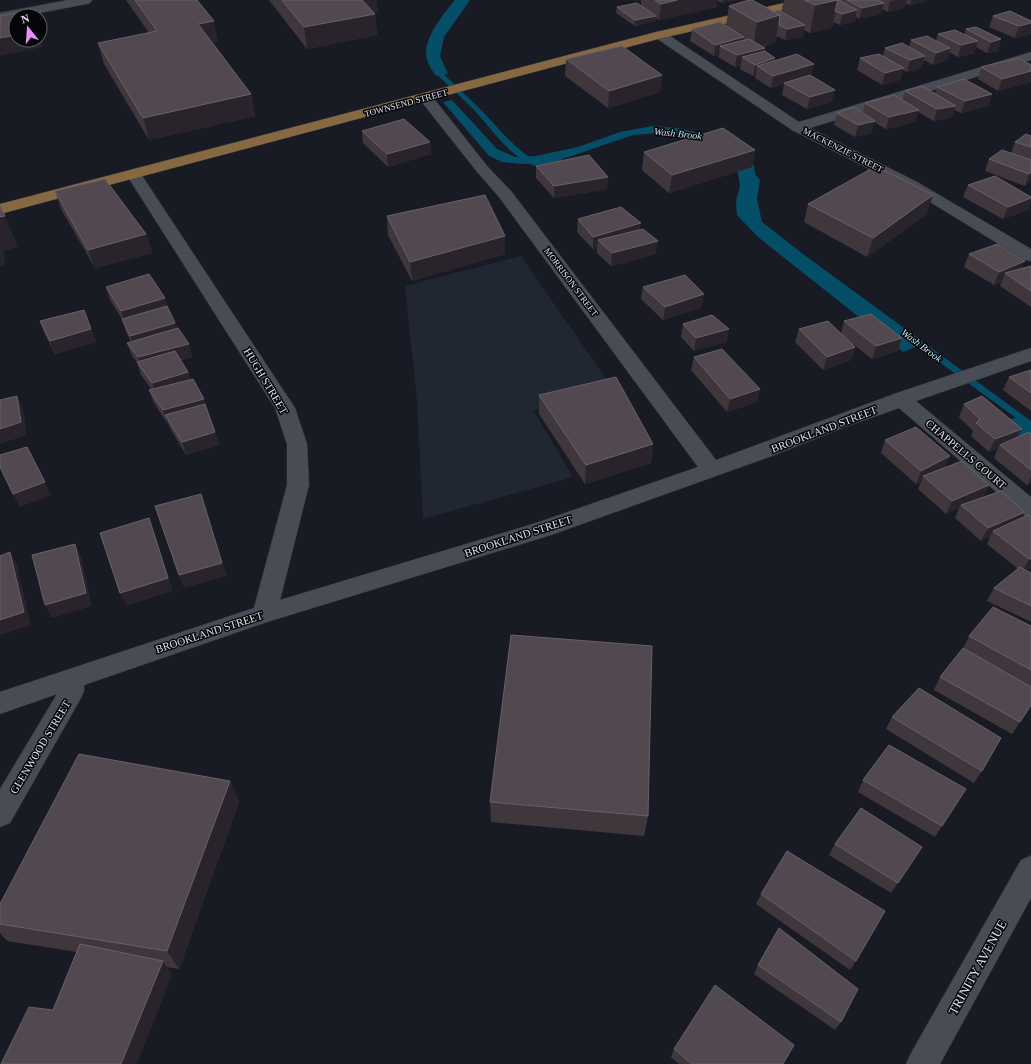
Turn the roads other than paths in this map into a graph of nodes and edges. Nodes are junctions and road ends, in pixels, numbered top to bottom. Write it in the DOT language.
graph roads {
  1 [pos="86,0"];
  2 [pos="813,0"];
  3 [pos="0,17"];
  4 [pos="660,35"];
  5 [pos="1031,56"];
  6 [pos="426,98"];
  7 [pos="797,127"];
  8 [pos="134,174"];
  9 [pos="0,209"];
  10 [pos="1028,250"];
  11 [pos="1031,354"];
  12 [pos="901,399"];
  13 [pos="712,470"];
  14 [pos="1031,509"];
  15 [pos="264,614"];
  16 [pos="72,678"];
  17 [pos="0,702"];
  18 [pos="0,814"];
  19 [pos="1031,870"];
  20 [pos="922,1064"];
  1 -- 3 [label="street"];
  2 -- 4 [label="main road, TOWNSEND STREET"];
  4 -- 6 [label="main road, TOWNSEND STREET"];
  4 -- 7 [label="street, MACKENZIE STREET"];
  5 -- 7 [label="street"];
  6 -- 8 [label="main road, TOWNSEND STREET"];
  6 -- 13 [label="street, MORRISON STREET"];
  7 -- 10 [label="street, MACKENZIE STREET"];
  8 -- 9 [label="main road, TOWNSEND STREET"];
  8 -- 15 [label="street, HUGH STREET"];
  11 -- 12 [label="street, BROOKLAND STREET"];
  12 -- 13 [label="street, BROOKLAND STREET"];
  12 -- 14 [label="street, CHAPPELLS COURT"];
  13 -- 15 [label="street, BROOKLAND STREET"];
  15 -- 16 [label="street, BROOKLAND STREET"];
  16 -- 17 [label="street, BROOKLAND STREET"];
  16 -- 18 [label="street, GLENWOOD STREET"];
  19 -- 20 [label="street, TRINITY AVENUE"];
}
